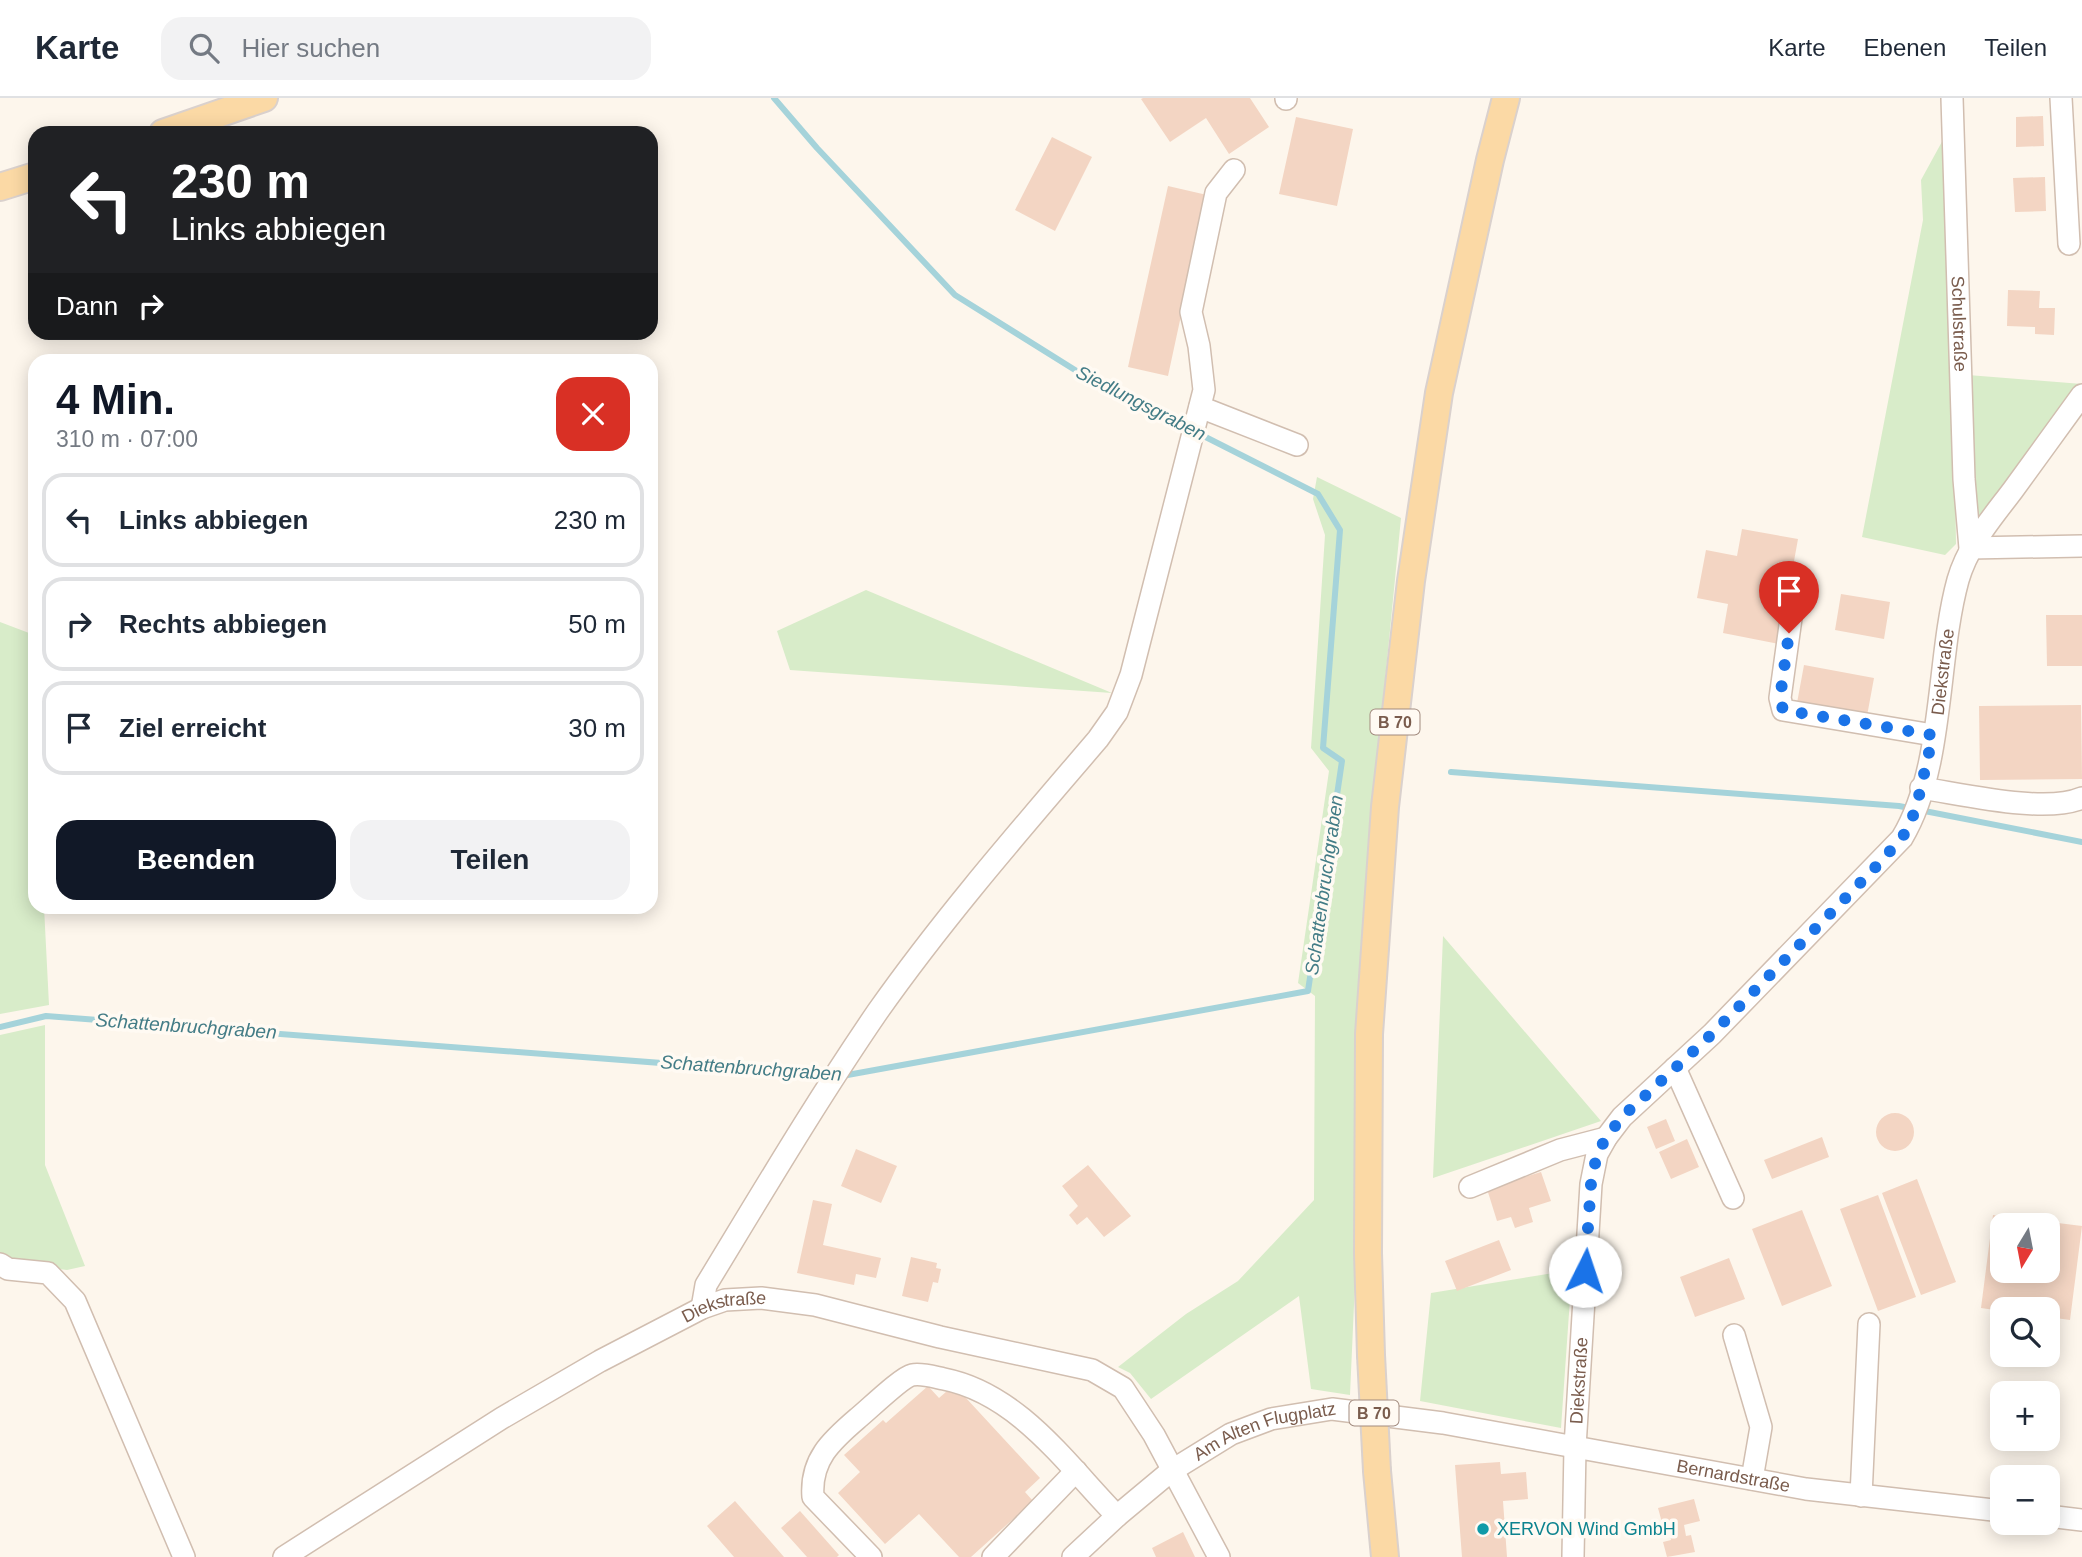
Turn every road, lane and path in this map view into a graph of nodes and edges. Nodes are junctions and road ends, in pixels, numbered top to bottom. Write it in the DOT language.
graph roads {
  1 [pos="264,98"];
  2 [pos="1506,98"];
  3 [pos="1952,98"];
  4 [pos="2061,98"];
  5 [pos="183,126"];
  6 [pos="1234,170"];
  7 [pos="28,178"];
  8 [pos="0,187"];
  9 [pos="2069,244"];
  10 [pos="2082,396"];
  11 [pos="1196,419"];
  12 [pos="1297,445"];
  13 [pos="2082,546"];
  14 [pos="1970,548"];
  15 [pos="1792,611"];
  16 [pos="1933,735"];
  17 [pos="1920,794"];
  18 [pos="2082,799"];
  19 [pos="1675,1068"];
  20 [pos="1606,1138"];
  21 [pos="1470,1187"];
  22 [pos="1733,1198"];
  23 [pos="0,1264"];
  24 [pos="702,1308"];
  25 [pos="1869,1324"];
  26 [pos="1734,1335"];
  27 [pos="1576,1447"];
  28 [pos="1076,1471"];
  29 [pos="1171,1471"];
  30 [pos="1752,1479"];
  31 [pos="1861,1496"];
  32 [pos="1990,1510"];
  33 [pos="1117,1516"];
  34 [pos="2060,1517"];
  35 [pos="2082,1520"];
  36 [pos="184,1557"];
  37 [pos="284,1557"];
  38 [pos="871,1557"];
  39 [pos="993,1557"];
  40 [pos="1073,1557"];
  41 [pos="1219,1557"];
  42 [pos="1385,1557"];
  43 [pos="1573,1557"];
  1 -- 5 [label="main road"];
  2 -- 42 [label="main road, B 70, bridge"];
  3 -- 14 [label="street, Schulstraße"];
  4 -- 9 [label="street"];
  6 -- 11 [label="street"];
  7 -- 8 [label="main road"];
  10 -- 14 [label="street, Diekstraße"];
  11 -- 12 [label="street"];
  11 -- 24 [label="street"];
  13 -- 14 [label="street"];
  14 -- 16 [label="street, Diekstraße"];
  15 -- 16 [label="street"];
  16 -- 17 [label="street, Diekstraße"];
  17 -- 18 [label="street"];
  17 -- 19 [label="street, Diekstraße"];
  19 -- 20 [label="street, Diekstraße"];
  19 -- 22 [label="street"];
  20 -- 21 [label="street"];
  20 -- 27 [label="street, Diekstraße"];
  23 -- 36 [label="street"];
  24 -- 29 [label="street, Diekstraße"];
  24 -- 37 [label="street, Diekstraße"];
  25 -- 31 [label="street"];
  26 -- 30 [label="street"];
  27 -- 29 [label="street, Am Alten Flugplatz"];
  27 -- 30 [label="street, Bernardstraße"];
  27 -- 43 [label="street"];
  28 -- 33 [label="street"];
  28 -- 38 [label="street"];
  28 -- 39 [label="street"];
  29 -- 33 [label="street, Am Alten Flugplatz"];
  29 -- 41 [label="street, Diekstraße"];
  30 -- 31 [label="street, Bernardstraße"];
  31 -- 32 [label="street, Bernardstraße"];
  33 -- 40 [label="street, Am Alten Flugplatz"];
  34 -- 35 [label="street"];
}
